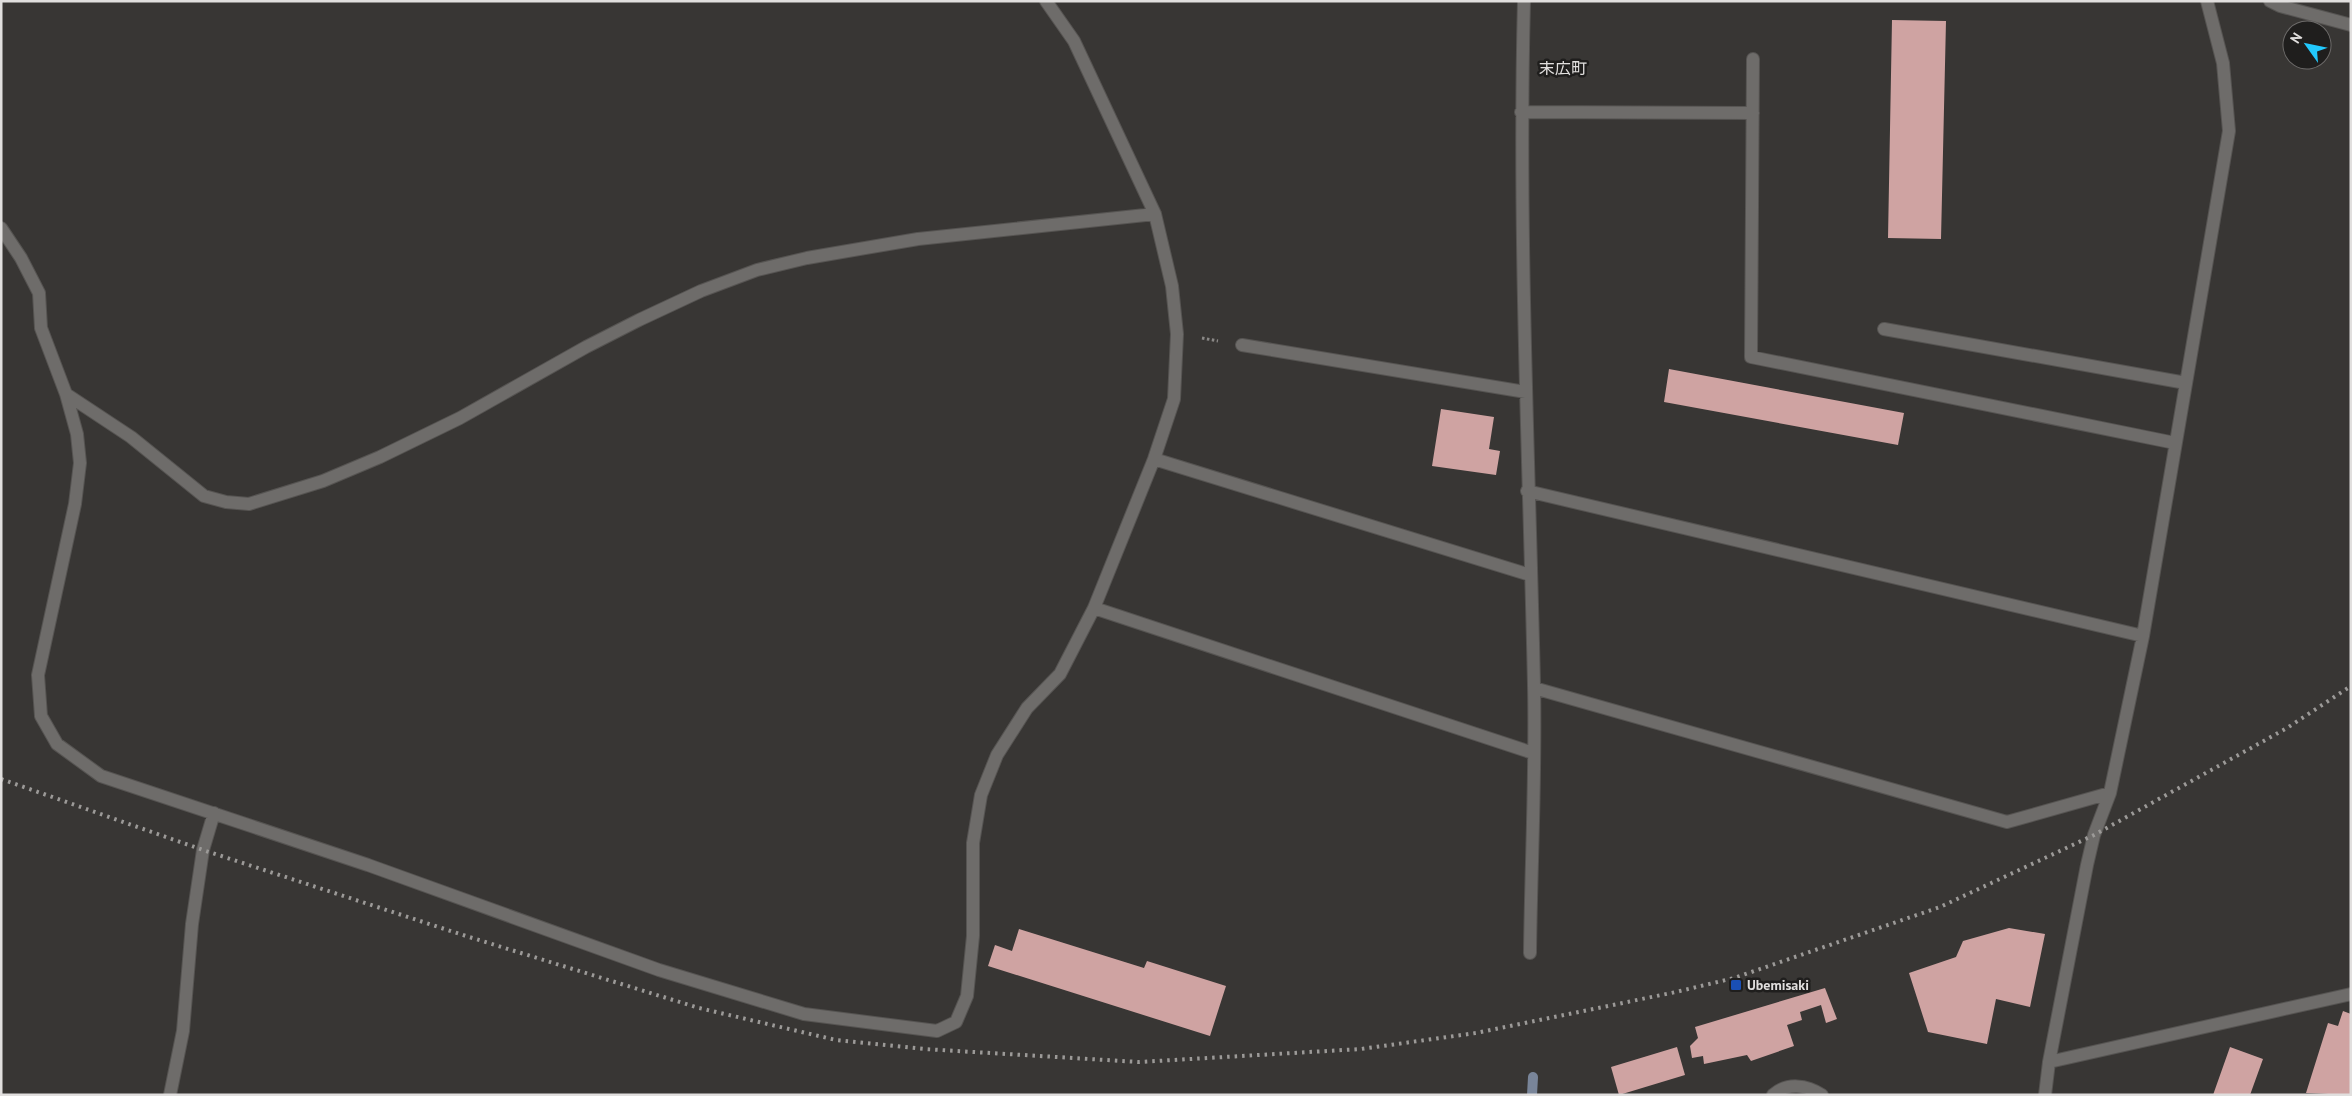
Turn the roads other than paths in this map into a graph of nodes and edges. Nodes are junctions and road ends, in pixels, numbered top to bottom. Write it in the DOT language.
graph roads {
  1 [pos="1046,1"];
  2 [pos="1524,1"];
  3 [pos="2207,1"];
  4 [pos="2270,1"];
  5 [pos="2351,25"];
  6 [pos="1753,59"];
  7 [pos="1521,112"];
  8 [pos="1753,113"];
  9 [pos="1155,214"];
  10 [pos="1,228"];
  11 [pos="1884,329"];
  12 [pos="1242,345"];
  13 [pos="2186,383"];
  14 [pos="1526,392"];
  15 [pos="66,394"];
  16 [pos="2175,443"];
  17 [pos="1154,459"];
  18 [pos="1527,491"];
  19 [pos="1530,575"];
  20 [pos="1094,608"];
  21 [pos="2143,636"];
  22 [pos="1534,688"];
  23 [pos="1533,754"];
  24 [pos="2110,793"];
  25 [pos="214,812"];
  26 [pos="1530,954"];
  27 [pos="2351,994"];
  28 [pos="2049,1062"];
  29 [pos="170,1095"];
  30 [pos="1773,1095"];
  31 [pos="1822,1095"];
  32 [pos="2045,1095"];
  1 -- 9 [label="street"];
  2 -- 7 [label="street"];
  3 -- 13 [label="street"];
  4 -- 5 [label="street"];
  6 -- 8 [label="street"];
  7 -- 8 [label="street"];
  7 -- 14 [label="street"];
  8 -- 16 [label="street"];
  9 -- 15 [label="street"];
  9 -- 17 [label="street"];
  10 -- 15 [label="street"];
  11 -- 13 [label="street"];
  12 -- 14 [label="street"];
  13 -- 16 [label="street"];
  14 -- 18 [label="street"];
  15 -- 25 [label="street"];
  16 -- 21 [label="street"];
  17 -- 19 [label="street"];
  17 -- 20 [label="street"];
  18 -- 19 [label="street"];
  18 -- 21 [label="street"];
  19 -- 22 [label="street"];
  20 -- 23 [label="street"];
  20 -- 25 [label="street"];
  21 -- 24 [label="street"];
  22 -- 23 [label="street"];
  22 -- 24 [label="street"];
  23 -- 26 [label="street"];
  24 -- 28 [label="street"];
  25 -- 29 [label="street"];
  27 -- 28 [label="street"];
  28 -- 32 [label="street"];
  30 -- 31 [label="street"];
}
